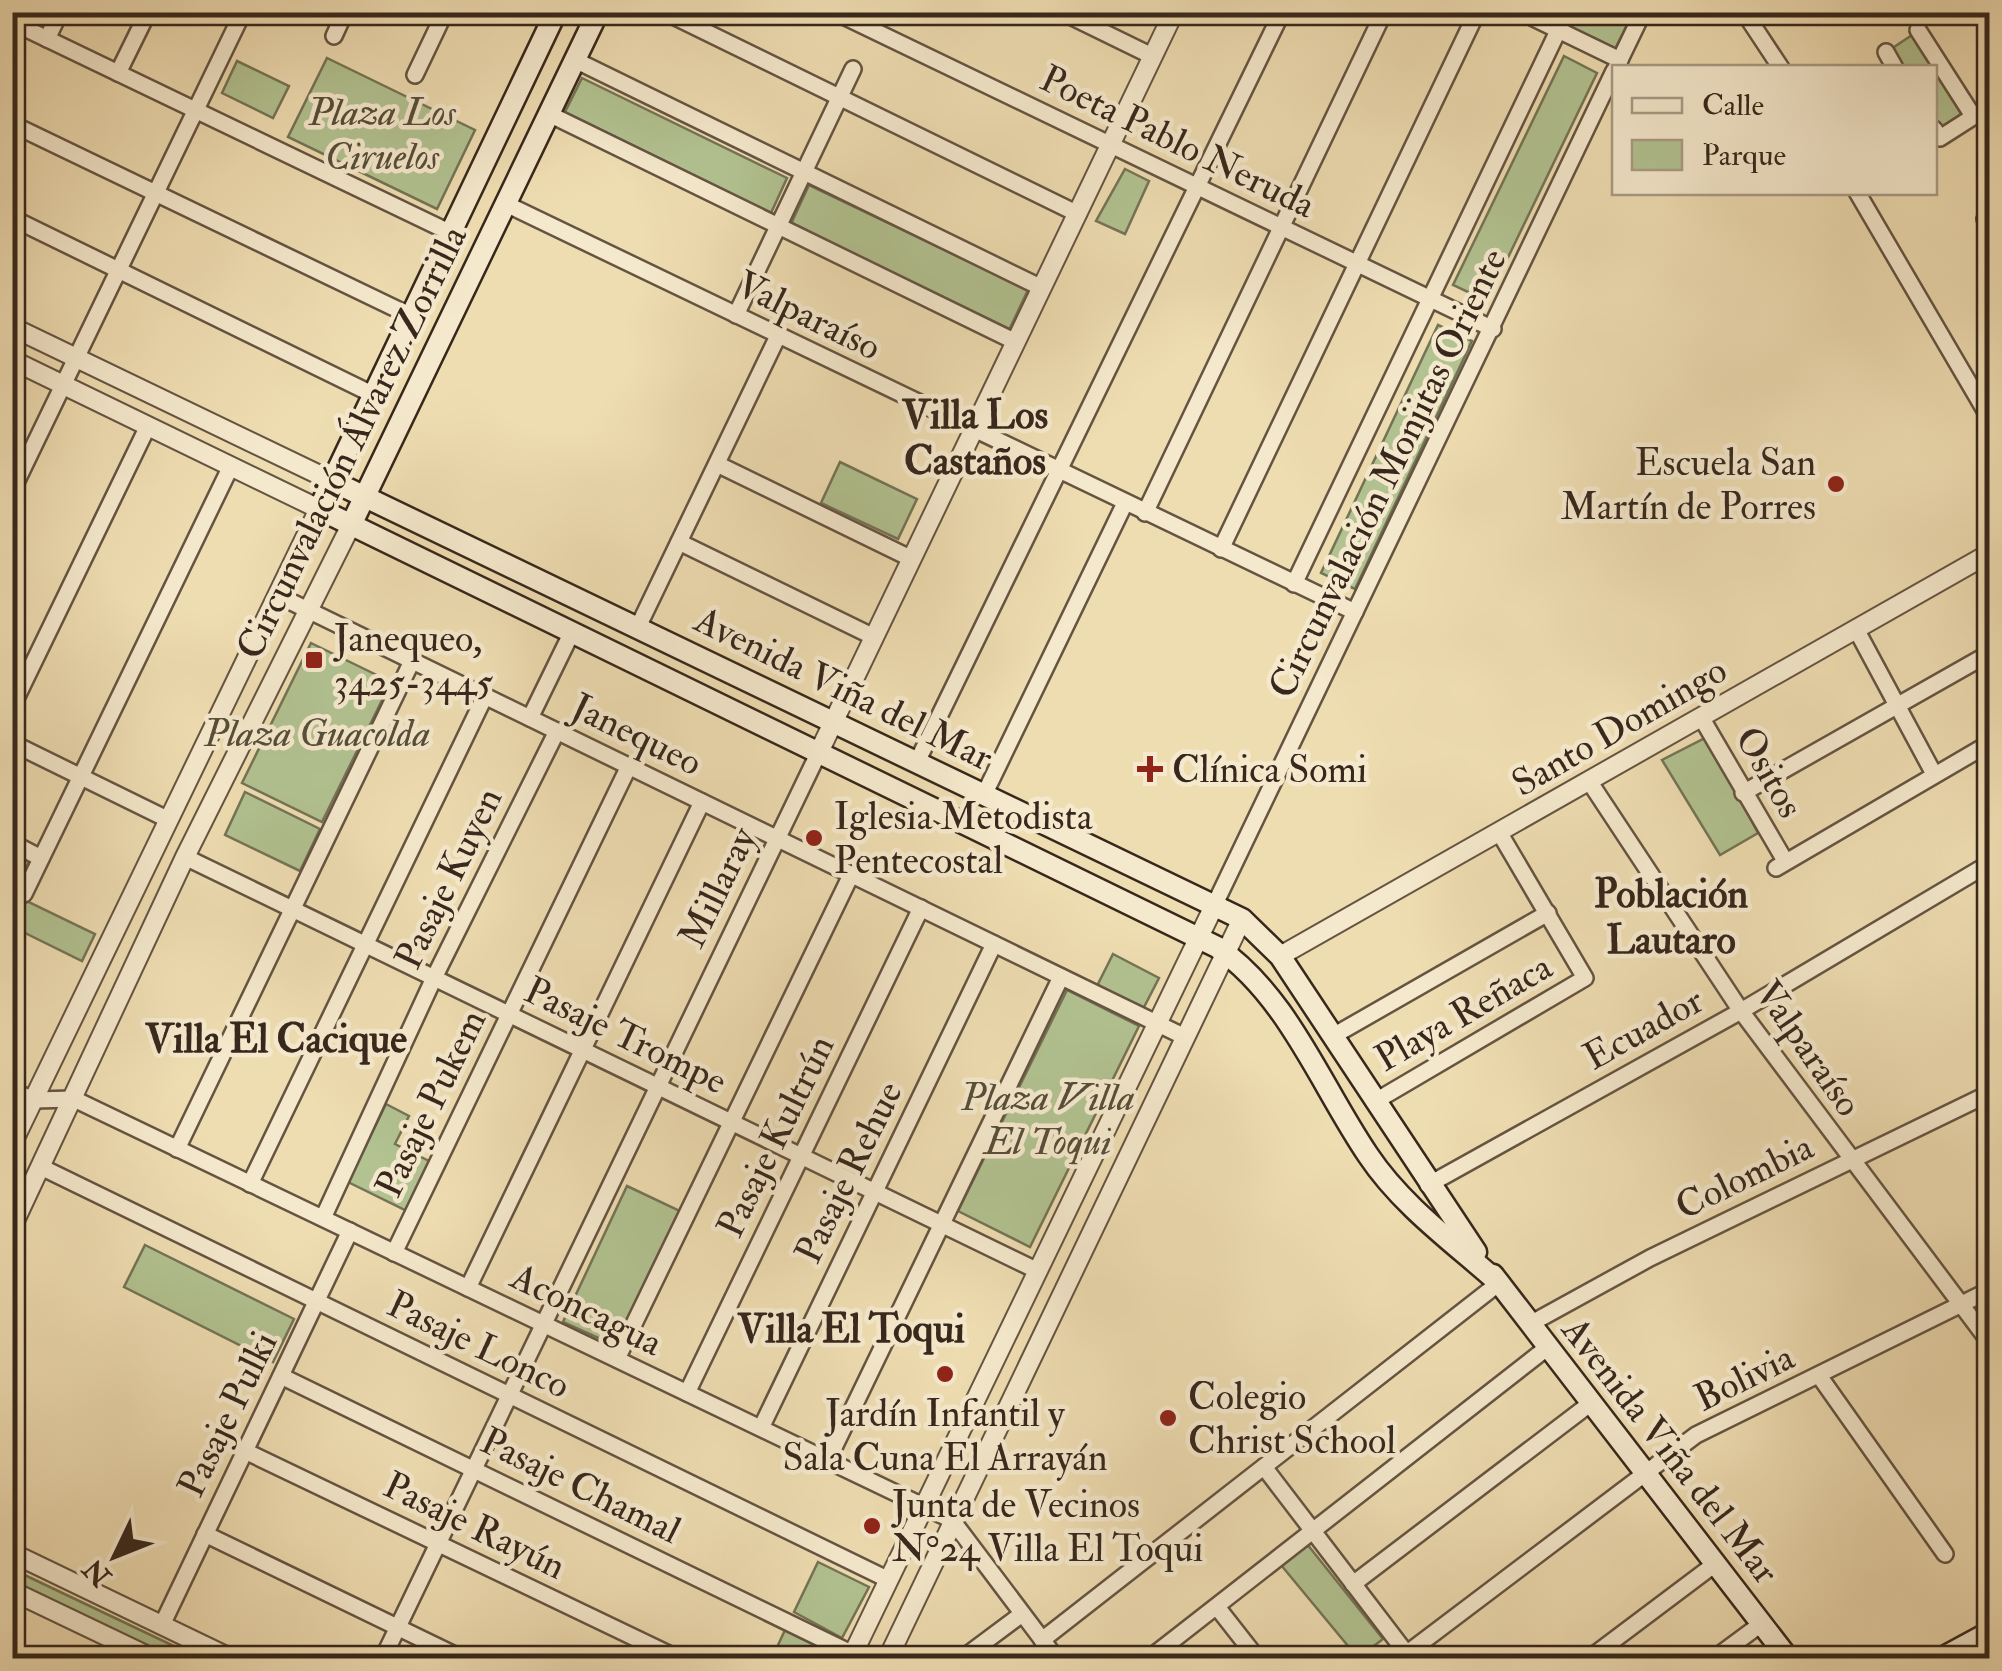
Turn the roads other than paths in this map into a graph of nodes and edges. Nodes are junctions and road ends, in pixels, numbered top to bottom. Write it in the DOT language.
graph roads {
  1 [pos="60,12"];
  2 [pos="148,12"];
  3 [pos="243,12"];
  4 [pos="345,12"];
  5 [pos="445,12"];
  6 [pos="556,12"];
  7 [pos="598,12"];
  8 [pos="665,12"];
  9 [pos="834,12"];
  10 [pos="1062,12"];
  11 [pos="1174,12"];
  12 [pos="1282,12"];
  13 [pos="1384,12"];
  14 [pos="1477,12"];
  15 [pos="1521,12"];
  16 [pos="1568,12"];
  17 [pos="1643,12"];
  18 [pos="1744,12"];
  19 [pos="12,22"];
  20 [pos="1918,30"];
  21 [pos="1559,31"];
  22 [pos="334,36"];
  23 [pos="47,39"];
  24 [pos="1886,52"];
  25 [pos="1152,56"];
  26 [pos="576,60"];
  27 [pos="1615,65"];
  28 [pos="1617,65"];
  29 [pos="1778,65"];
  30 [pos="1893,65"];
  31 [pos="853,69"];
  32 [pos="118,73"];
  33 [pos="415,75"];
  34 [pos="1612,77"];
  35 [pos="840,97"];
  36 [pos="1990,106"];
  37 [pos="196,110"];
  38 [pos="549,114"];
  39 [pos="1973,116"];
  40 [pos="12,124"];
  41 [pos="1937,134"];
  42 [pos="1111,144"];
  43 [pos="804,172"];
  44 [pos="1199,187"];
  45 [pos="156,193"];
  46 [pos="1859,195"];
  47 [pos="506,204"];
  48 [pos="1078,214"];
  49 [pos="1990,216"];
  50 [pos="12,218"];
  51 [pos="778,226"];
  52 [pos="1990,226"];
  53 [pos="1281,227"];
  54 [pos="451,233"];
  55 [pos="1357,263"];
  56 [pos="119,270"];
  57 [pos="1042,288"];
  58 [pos="1430,299"];
  59 [pos="411,316"];
  60 [pos="736,316"];
  61 [pos="12,328"];
  62 [pos="1493,329"];
  63 [pos="778,336"];
  64 [pos="1016,342"];
  65 [pos="76,358"];
  66 [pos="12,360"];
  67 [pos="64,384"];
  68 [pos="374,395"];
  69 [pos="1990,420"];
  70 [pos="148,426"];
  71 [pos="974,430"];
  72 [pos="716,464"];
  73 [pos="230,466"];
  74 [pos="1062,470"];
  75 [pos="332,481"];
  76 [pos="12,491"];
  77 [pos="365,496"];
  78 [pos="1126,503"];
  79 [pos="319,509"];
  80 [pos="1144,513"];
  81 [pos="351,525"];
  82 [pos="679,542"];
  83 [pos="1220,549"];
  84 [pos="1990,553"];
  85 [pos="912,559"];
  86 [pos="1294,584"];
  87 [pos="277,595"];
  88 [pos="310,611"];
  89 [pos="1355,612"];
  90 [pos="638,628"];
  91 [pos="1856,629"];
  92 [pos="572,632"];
  93 [pos="874,637"];
  94 [pos="1990,652"];
  95 [pos="412,661"];
  96 [pos="484,696"];
  97 [pos="1896,706"];
  98 [pos="12,707"];
  99 [pos="1701,717"];
  100 [pos="530,718"];
  101 [pos="833,722"];
  102 [pos="557,732"];
  103 [pos="1990,743"];
  104 [pos="12,744"];
  105 [pos="818,752"];
  106 [pos="917,762"];
  107 [pos="629,766"];
  108 [pos="1934,774"];
  109 [pos="80,776"];
  110 [pos="1588,781"];
  111 [pos="1744,794"];
  112 [pos="984,795"];
  113 [pos="702,802"];
  114 [pos="169,820"];
  115 [pos="1499,832"];
  116 [pos="777,838"];
  117 [pos="12,843"];
  118 [pos="42,858"];
  119 [pos="185,858"];
  120 [pos="1990,863"];
  121 [pos="851,875"];
  122 [pos="24,894"];
  123 [pos="1214,906"];
  124 [pos="921,908"];
  125 [pos="292,910"];
  126 [pos="1548,913"];
  127 [pos="1242,919"];
  128 [pos="1199,937"];
  129 [pos="365,944"];
  130 [pos="994,944"];
  131 [pos="1225,953"];
  132 [pos="1280,956"];
  133 [pos="1061,977"];
  134 [pos="434,978"];
  135 [pos="1741,1011"];
  136 [pos="509,1014"];
  137 [pos="1157,1024"];
  138 [pos="1332,1036"];
  139 [pos="1185,1037"];
  140 [pos="582,1050"];
  141 [pos="657,1086"];
  142 [pos="12,1091"];
  143 [pos="1990,1093"];
  144 [pos="74,1099"];
  145 [pos="34,1100"];
  146 [pos="1374,1102"];
  147 [pos="732,1122"];
  148 [pos="12,1144"];
  149 [pos="177,1148"];
  150 [pos="801,1156"];
  151 [pos="1849,1161"];
  152 [pos="41,1167"];
  153 [pos="250,1184"];
  154 [pos="1428,1185"];
  155 [pos="875,1192"];
  156 [pos="1413,1206"];
  157 [pos="322,1218"];
  158 [pos="942,1224"];
  159 [pos="12,1227"];
  160 [pos="350,1231"];
  161 [pos="394,1252"];
  162 [pos="1038,1271"];
  163 [pos="1499,1284"];
  164 [pos="468,1288"];
  165 [pos="1990,1290"];
  166 [pos="318,1302"];
  167 [pos="1959,1304"];
  168 [pos="543,1324"];
  169 [pos="1530,1324"];
  170 [pos="1990,1344"];
  171 [pos="1548,1347"];
  172 [pos="617,1360"];
  173 [pos="282,1376"];
  174 [pos="1820,1376"];
  175 [pos="687,1393"];
  176 [pos="508,1395"];
  177 [pos="1591,1403"];
  178 [pos="761,1428"];
  179 [pos="245,1451"];
  180 [pos="828,1460"];
  181 [pos="1264,1468"];
  182 [pos="474,1469"];
  183 [pos="1644,1471"];
  184 [pos="924,1506"];
  185 [pos="952,1520"];
  186 [pos="1312,1530"];
  187 [pos="205,1534"];
  188 [pos="439,1544"];
  189 [pos="12,1553"];
  190 [pos="1945,1554"];
  191 [pos="1715,1564"];
  192 [pos="889,1580"];
  193 [pos="1353,1584"];
  194 [pos="12,1591"];
  195 [pos="1217,1606"];
  196 [pos="1022,1614"];
  197 [pos="1761,1624"];
  198 [pos="162,1625"];
  199 [pos="398,1628"];
  200 [pos="1990,1632"];
  201 [pos="1042,1640"];
  202 [pos="852,1656"];
  203 [pos="1406,1657"];
  204 [pos="152,1658"];
  205 [pos="230,1658"];
  206 [pos="383,1658"];
  207 [pos="461,1658"];
  208 [pos="677,1658"];
  209 [pos="888,1658"];
  210 [pos="962,1658"];
  211 [pos="1056,1658"];
  212 [pos="1154,1658"];
  213 [pos="1257,1658"];
  214 [pos="1590,1658"];
  215 [pos="1715,1658"];
  216 [pos="1788,1658"];
  217 [pos="1942,1658"];
  1 -- 23 [label="street"];
  2 -- 32 [label="street"];
  3 -- 37 [label="street"];
  4 -- 22 [label="street"];
  5 -- 33 [label="street"];
  6 -- 54 [label="main road, Circunvalación Álvarez Zorrilla"];
  7 -- 26 [label="main road, Circunvalación Álvarez Zorrilla"];
  8 -- 35 [label="street"];
  9 -- 42 [label="street, Poeta Pablo Neruda"];
  10 -- 25 [label="street"];
  11 -- 25 [label="street, Millaray"];
  12 -- 44 [label="street"];
  13 -- 53 [label="street"];
  14 -- 55 [label="street"];
  15 -- 21 [label="street"];
  16 -- 21 [label="street"];
  17 -- 28 [label="street, Circunvalación Monjitas Oriente"];
  18 -- 29 [label="street"];
  19 -- 23 [label="street"];
  20 -- 39 [label="street"];
  21 -- 27 [label="street"];
  21 -- 58 [label="street"];
  23 -- 32 [label="street"];
  24 -- 30 [label="street"];
  25 -- 42 [label="street, Millaray"];
  26 -- 38 [label="main road, Circunvalación Álvarez Zorrilla"];
  26 -- 43 [label="street"];
  31 -- 35 [label="street"];
  32 -- 37 [label="street"];
  34 -- 62 [label="street, Circunvalación Monjitas Oriente"];
  35 -- 43 [label="street"];
  35 -- 48 [label="street"];
  36 -- 39 [label="street"];
  37 -- 45 [label="street"];
  37 -- 54 [label="street"];
  38 -- 47 [label="main road, Circunvalación Álvarez Zorrilla"];
  38 -- 51 [label="street"];
  39 -- 41 [label="street"];
  40 -- 45 [label="street"];
  42 -- 44 [label="street, Poeta Pablo Neruda"];
  42 -- 48 [label="street, Millaray"];
  43 -- 51 [label="street"];
  43 -- 57 [label="street"];
  44 -- 53 [label="street, Poeta Pablo Neruda"];
  44 -- 74 [label="street"];
  45 -- 56 [label="street"];
  45 -- 59 [label="street"];
  46 -- 69 [label="street"];
  47 -- 60 [label="street, Valparaíso"];
  47 -- 77 [label="main road, Circunvalación Álvarez Zorrilla"];
  48 -- 57 [label="street, Millaray"];
  49 -- 52 [label="street"];
  50 -- 56 [label="street"];
  51 -- 60 [label="street"];
  51 -- 64 [label="street"];
  53 -- 55 [label="street, Poeta Pablo Neruda"];
  53 -- 80 [label="street"];
  54 -- 59 [label="main road, Circunvalación Álvarez Zorrilla"];
  55 -- 58 [label="street, Poeta Pablo Neruda"];
  55 -- 83 [label="street"];
  56 -- 65 [label="street"];
  56 -- 68 [label="street"];
  57 -- 64 [label="street, Millaray"];
  58 -- 62 [label="street, Poeta Pablo Neruda"];
  58 -- 86 [label="street"];
  59 -- 68 [label="main road, Circunvalación Álvarez Zorrilla"];
  60 -- 63 [label="street, Valparaíso"];
  61 -- 65 [label="street, Avenida Viña del Mar"];
  62 -- 89 [label="street, Circunvalación Monjitas Oriente"];
  63 -- 71 [label="street, Valparaíso"];
  63 -- 72 [label="street"];
  64 -- 71 [label="street, Millaray"];
  65 -- 67 [label="street"];
  65 -- 75 [label="street, Avenida Viña del Mar"];
  66 -- 67 [label="street, Avenida Viña del Mar"];
  67 -- 70 [label="street, Avenida Viña del Mar"];
  67 -- 76 [label="street"];
  68 -- 75 [label="main road, Circunvalación Álvarez Zorrilla"];
  70 -- 73 [label="street, Avenida Viña del Mar"];
  70 -- 98 [label="street"];
  71 -- 74 [label="street, Valparaíso"];
  71 -- 85 [label="street, Millaray"];
  72 -- 82 [label="street"];
  72 -- 85 [label="street"];
  73 -- 79 [label="street, Avenida Viña del Mar"];
  73 -- 109 [label="street"];
  74 -- 78 [label="street, Valparaíso"];
  74 -- 106 [label="street"];
  75 -- 77 [label="main road, Avenida Viña del Mar"];
  75 -- 79 [label="main road, Circunvalación Álvarez Zorrilla"];
  77 -- 81 [label="main road, Circunvalación Álvarez Zorrilla"];
  77 -- 90 [label="main road, Avenida Viña del Mar"];
  78 -- 80 [label="street, Valparaíso"];
  78 -- 112 [label="street"];
  79 -- 81 [label="main road, Avenida Viña del Mar"];
  79 -- 87 [label="street, Circunvalación Álvarez Zorrilla"];
  80 -- 83 [label="street, Valparaíso"];
  81 -- 88 [label="street, Circunvalación Álvarez Zorrilla"];
  81 -- 92 [label="main road, Avenida Viña del Mar"];
  82 -- 90 [label="street"];
  82 -- 93 [label="street"];
  83 -- 86 [label="street, Valparaíso"];
  84 -- 91 [label="street, Santo Domingo"];
  85 -- 93 [label="street, Millaray"];
  86 -- 89 [label="street, Valparaíso"];
  87 -- 88 [label="street, Janequeo"];
  87 -- 114 [label="street, Circunvalación Álvarez Zorrilla"];
  88 -- 95 [label="street, Janequeo"];
  88 -- 119 [label="street, Circunvalación Álvarez Zorrilla"];
  89 -- 123 [label="street, Circunvalación Monjitas Oriente"];
  90 -- 101 [label="main road, Avenida Viña del Mar"];
  91 -- 97 [label="street"];
  91 -- 99 [label="street, Santo Domingo"];
  92 -- 100 [label="street"];
  92 -- 105 [label="main road, Avenida Viña del Mar"];
  93 -- 101 [label="street, Millaray"];
  94 -- 97 [label="street"];
  95 -- 96 [label="street, Janequeo"];
  95 -- 125 [label="street"];
  96 -- 100 [label="street, Janequeo"];
  96 -- 129 [label="street"];
  97 -- 108 [label="street"];
  97 -- 111 [label="street"];
  99 -- 110 [label="street, Santo Domingo"];
  99 -- 111 [label="street, Ositos"];
  100 -- 102 [label="street, Janequeo"];
  101 -- 105 [label="street, Millaray"];
  101 -- 106 [label="main road, Avenida Viña del Mar"];
  102 -- 107 [label="street, Janequeo"];
  102 -- 134 [label="street, Pasaje Kuyen"];
  103 -- 108 [label="street"];
  104 -- 109 [label="street"];
  105 -- 116 [label="street, Millaray"];
  105 -- 128 [label="main road, Avenida Viña del Mar"];
  106 -- 112 [label="main road, Avenida Viña del Mar"];
  107 -- 113 [label="street, Janequeo"];
  107 -- 136 [label="street, Pasaje Pukem"];
  108 -- 111 [label="street, Ositos"];
  109 -- 114 [label="street"];
  109 -- 118 [label="street"];
  110 -- 115 [label="street, Santo Domingo"];
  110 -- 135 [label="street, Valparaíso"];
  112 -- 123 [label="main road, Avenida Viña del Mar"];
  113 -- 116 [label="street, Janequeo"];
  113 -- 140 [label="street"];
  114 -- 145 [label="street, Circunvalación Álvarez Zorrilla"];
  115 -- 126 [label="street"];
  115 -- 132 [label="street, Santo Domingo"];
  116 -- 121 [label="street, Janequeo"];
  116 -- 141 [label="street, Millaray"];
  117 -- 118 [label="street"];
  118 -- 122 [label="street"];
  119 -- 125 [label="street, Pasaje Trompe"];
  119 -- 144 [label="street, Circunvalación Álvarez Zorrilla"];
  120 -- 135 [label="street, Ecuador"];
  121 -- 124 [label="street, Janequeo"];
  121 -- 147 [label="street"];
  123 -- 127 [label="main road, Avenida Viña del Mar"];
  123 -- 128 [label="street, Circunvalación Monjitas Oriente"];
  124 -- 130 [label="street, Janequeo"];
  124 -- 150 [label="street, Pasaje Kultrún"];
  125 -- 129 [label="street, Pasaje Trompe"];
  125 -- 149 [label="street"];
  126 -- 138 [label="street"];
  126 -- 146 [label="street, Playa Reñaca"];
  127 -- 131 [label="street"];
  127 -- 132 [label="main road, Avenida Viña del Mar"];
  128 -- 131 [label="main road, Avenida Viña del Mar"];
  128 -- 137 [label="street, Circunvalación Monjitas Oriente"];
  129 -- 134 [label="street, Pasaje Trompe"];
  129 -- 153 [label="street"];
  130 -- 133 [label="street, Janequeo"];
  130 -- 155 [label="street, Pasaje Rehue"];
  131 -- 139 [label="street"];
  131 -- 156 [label="main road, Avenida Viña del Mar"];
  132 -- 138 [label="main road, Avenida Viña del Mar"];
  133 -- 137 [label="street, Janequeo"];
  133 -- 158 [label="street"];
  134 -- 136 [label="street, Pasaje Trompe"];
  134 -- 157 [label="street, Pasaje Kuyen"];
  135 -- 151 [label="street, Valparaíso"];
  135 -- 154 [label="street, Ecuador"];
  136 -- 140 [label="street, Pasaje Trompe"];
  136 -- 161 [label="street, Pasaje Pukem"];
  137 -- 139 [label="street, Janequeo"];
  137 -- 162 [label="street, Circunvalación Monjitas Oriente"];
  138 -- 146 [label="main road, Avenida Viña del Mar"];
  139 -- 185 [label="street"];
  140 -- 141 [label="street, Pasaje Trompe"];
  140 -- 164 [label="street"];
  141 -- 147 [label="street, Pasaje Trompe"];
  141 -- 168 [label="street, Millaray"];
  142 -- 145 [label="street"];
  143 -- 151 [label="street, Colombia"];
  144 -- 145 [label="street, Aconcagua"];
  144 -- 149 [label="street, Aconcagua"];
  144 -- 152 [label="street, Circunvalación Álvarez Zorrilla"];
  145 -- 148 [label="street, Circunvalación Álvarez Zorrilla"];
  146 -- 154 [label="main road, Avenida Viña del Mar"];
  147 -- 150 [label="street, Pasaje Trompe"];
  147 -- 172 [label="street"];
  149 -- 153 [label="street, Aconcagua"];
  150 -- 155 [label="street, Pasaje Trompe"];
  150 -- 175 [label="street, Pasaje Kultrún"];
  151 -- 167 [label="street, Valparaíso"];
  151 -- 169 [label="street, Colombia"];
  152 -- 159 [label="street, Circunvalación Álvarez Zorrilla"];
  152 -- 166 [label="street, Pasaje Lonco"];
  153 -- 157 [label="street, Aconcagua"];
  154 -- 156 [label="main road"];
  154 -- 163 [label="main road, Avenida Viña del Mar"];
  155 -- 158 [label="street, Pasaje Trompe"];
  155 -- 178 [label="street, Pasaje Rehue"];
  156 -- 163 [label="main road, Avenida Viña del Mar"];
  157 -- 160 [label="street, Aconcagua"];
  158 -- 162 [label="street, Pasaje Trompe"];
  158 -- 180 [label="street"];
  160 -- 161 [label="street, Aconcagua"];
  160 -- 166 [label="street, Pasaje Pulki"];
  161 -- 164 [label="street, Aconcagua"];
  162 -- 184 [label="street, Circunvalación Monjitas Oriente"];
  163 -- 169 [label="main road, Avenida Viña del Mar"];
  163 -- 181 [label="street"];
  164 -- 168 [label="street, Aconcagua"];
  165 -- 167 [label="street, Bolivia"];
  166 -- 173 [label="street, Pasaje Pulki"];
  166 -- 176 [label="street, Pasaje Lonco"];
  167 -- 170 [label="street, Valparaíso"];
  167 -- 174 [label="street, Bolivia"];
  168 -- 172 [label="street, Aconcagua"];
  168 -- 176 [label="street, Millaray"];
  169 -- 171 [label="main road, Avenida Viña del Mar"];
  171 -- 177 [label="main road, Avenida Viña del Mar"];
  171 -- 186 [label="street"];
  172 -- 175 [label="street, Aconcagua"];
  173 -- 179 [label="street, Pasaje Pulki"];
  173 -- 182 [label="street, Pasaje Chamal"];
  174 -- 183 [label="street, Bolivia"];
  174 -- 190 [label="street"];
  175 -- 178 [label="street, Aconcagua"];
  176 -- 182 [label="street, Millaray"];
  176 -- 192 [label="street, Pasaje Lonco"];
  177 -- 183 [label="main road, Avenida Viña del Mar"];
  177 -- 193 [label="street"];
  178 -- 180 [label="street, Aconcagua"];
  179 -- 187 [label="street, Pasaje Pulki"];
  179 -- 188 [label="street, Pasaje Rayún"];
  180 -- 184 [label="street, Aconcagua"];
  181 -- 186 [label="street"];
  181 -- 201 [label="street"];
  182 -- 188 [label="street, Millaray"];
  182 -- 202 [label="street, Pasaje Chamal"];
  183 -- 191 [label="main road, Avenida Viña del Mar"];
  183 -- 203 [label="street, Bolivia"];
  184 -- 185 [label="street, Aconcagua"];
  184 -- 192 [label="street, Circunvalación Monjitas Oriente"];
  185 -- 196 [label="street, Aconcagua"];
  185 -- 209 [label="street"];
  186 -- 193 [label="street"];
  186 -- 195 [label="street"];
  187 -- 198 [label="street, Pasaje Pulki"];
  187 -- 199 [label="street"];
  188 -- 199 [label="street, Millaray"];
  188 -- 208 [label="street, Pasaje Rayún"];
  189 -- 198 [label="street"];
  191 -- 197 [label="main road, Avenida Viña del Mar"];
  191 -- 214 [label="street"];
  192 -- 202 [label="street, Circunvalación Monjitas Oriente"];
  193 -- 203 [label="street"];
  194 -- 204 [label="street"];
  195 -- 212 [label="street"];
  195 -- 213 [label="street"];
  196 -- 201 [label="street, Aconcagua"];
  196 -- 210 [label="street"];
  197 -- 215 [label="street"];
  197 -- 216 [label="main road, Avenida Viña del Mar"];
  198 -- 205 [label="street"];
  199 -- 206 [label="street, Millaray"];
  199 -- 207 [label="street"];
  200 -- 217 [label="main road"];
  201 -- 211 [label="street, Aconcagua"];
}
